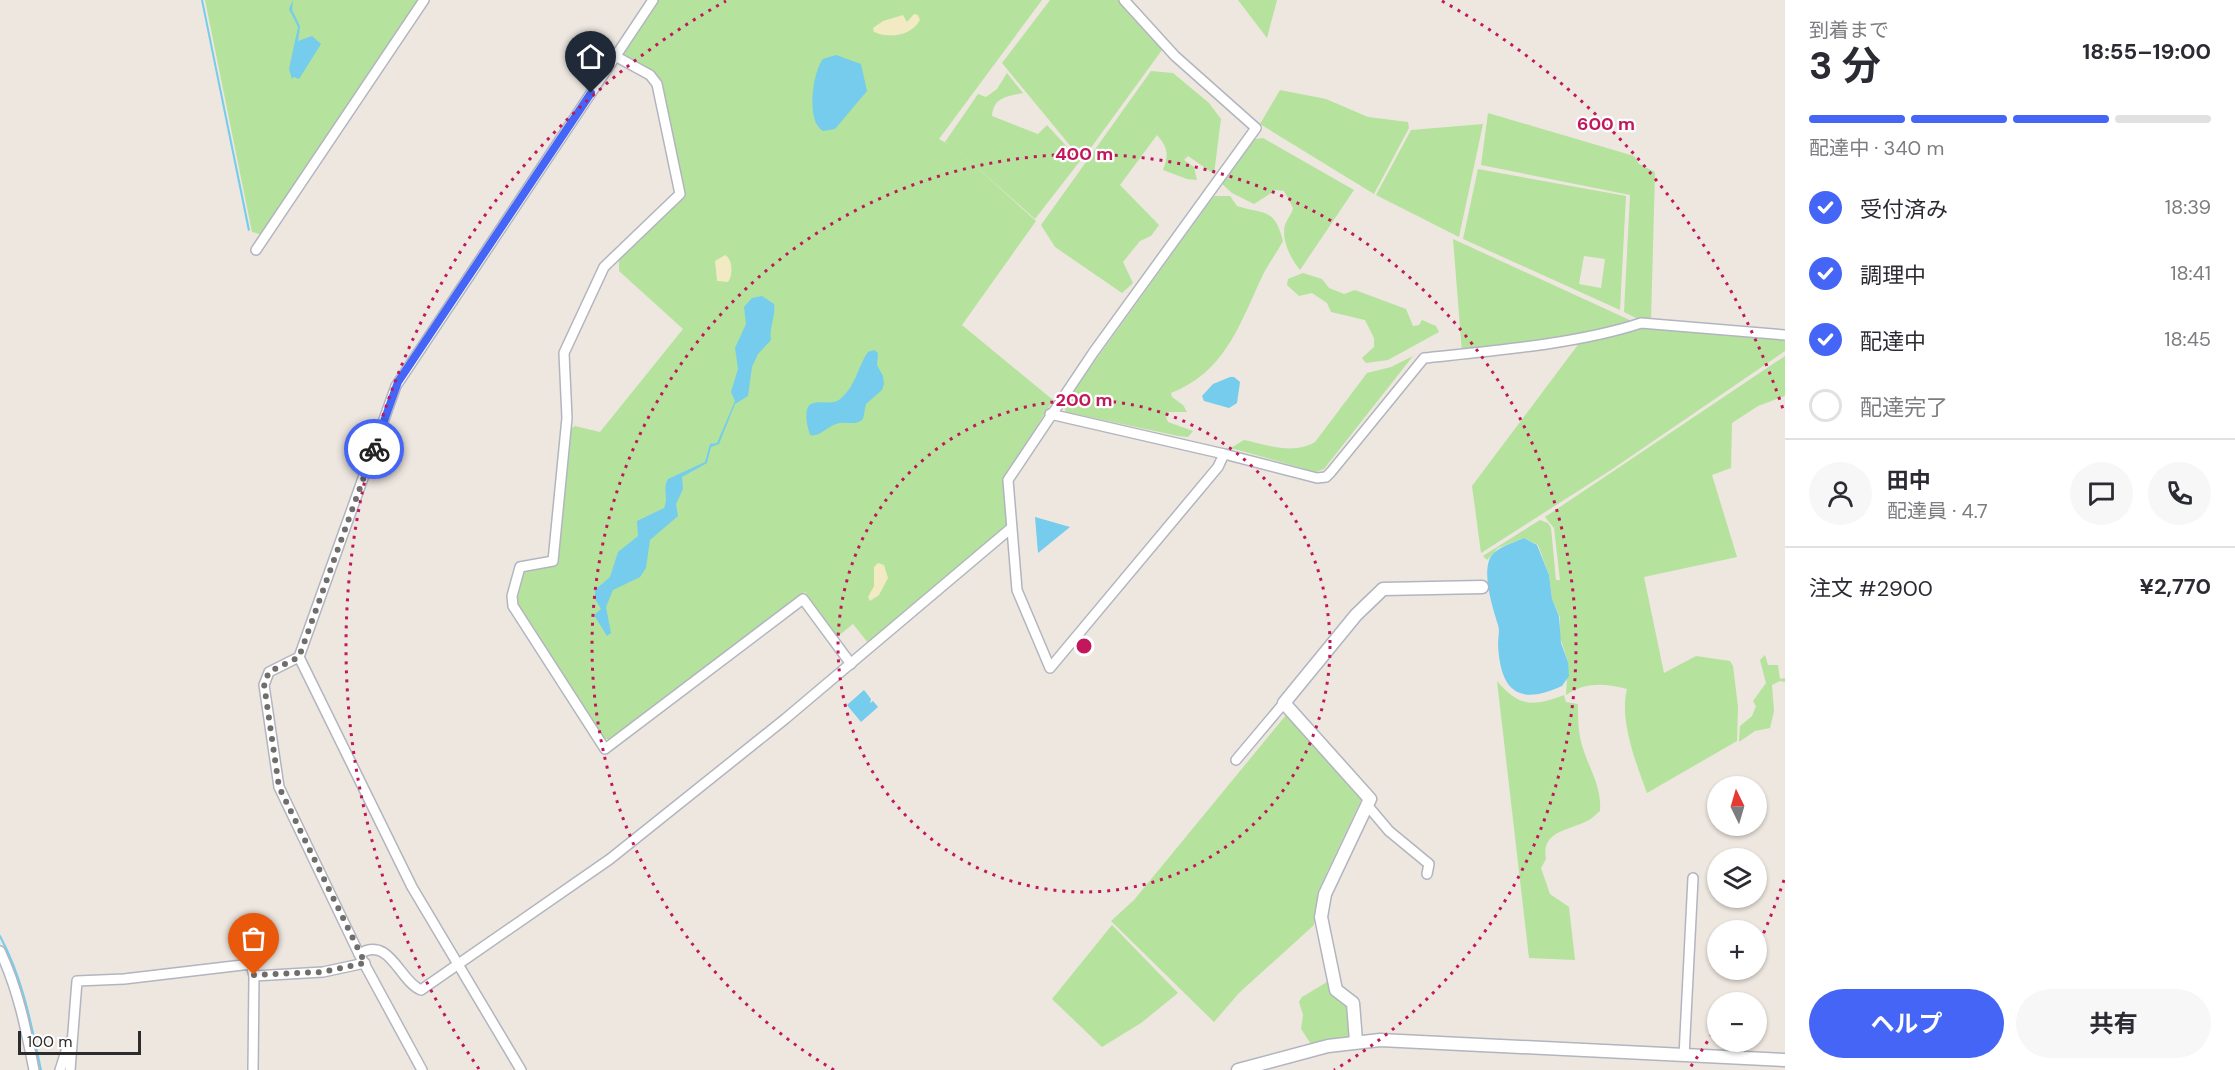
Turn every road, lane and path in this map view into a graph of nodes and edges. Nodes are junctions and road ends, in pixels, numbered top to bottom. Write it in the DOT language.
graph roads {
  1 [pos="424,0"];
  2 [pos="653,0"];
  3 [pos="1124,0"];
  4 [pos="615,56"];
  5 [pos="256,250"];
  6 [pos="1785,335"];
  7 [pos="1050,414"];
  8 [pos="1224,454"];
  9 [pos="1010,529"];
  10 [pos="1482,587"];
  11 [pos="299,657"];
  12 [pos="851,664"];
  13 [pos="1284,704"];
  14 [pos="1236,760"];
  15 [pos="1367,805"];
  16 [pos="1427,874"];
  17 [pos="1692,878"];
  18 [pos="0,951"];
  19 [pos="359,954"];
  20 [pos="365,963"];
  21 [pos="458,965"];
  22 [pos="254,975"];
  23 [pos="72,1035"];
  24 [pos="1356,1041"];
  25 [pos="1684,1056"];
  26 [pos="1785,1060"];
  27 [pos="34,1070"];
  28 [pos="60,1070"];
  29 [pos="70,1070"];
  30 [pos="253,1070"];
  31 [pos="422,1070"];
  32 [pos="521,1070"];
  33 [pos="1238,1070"];
  1 -- 5 [label="street"];
  2 -- 4 [label="street"];
  3 -- 7 [label="street"];
  4 -- 11 [label="street"];
  4 -- 12 [label="street"];
  6 -- 8 [label="street"];
  7 -- 8 [label="street"];
  7 -- 9 [label="street"];
  8 -- 9 [label="street"];
  9 -- 12 [label="street"];
  10 -- 13 [label="street"];
  11 -- 19 [label="street"];
  11 -- 21 [label="street"];
  12 -- 21 [label="street"];
  13 -- 14 [label="street"];
  13 -- 15 [label="street"];
  15 -- 16 [label="street"];
  15 -- 24 [label="street"];
  17 -- 25 [label="street"];
  18 -- 27 [label="street"];
  19 -- 20 [label="street"];
  19 -- 21 [label="street"];
  20 -- 22 [label="street"];
  20 -- 31 [label="street"];
  21 -- 32 [label="street"];
  22 -- 23 [label="street"];
  22 -- 30 [label="street"];
  23 -- 28 [label="street"];
  23 -- 29 [label="street"];
  24 -- 25 [label="street"];
  24 -- 33 [label="street"];
  25 -- 26 [label="street"];
}
